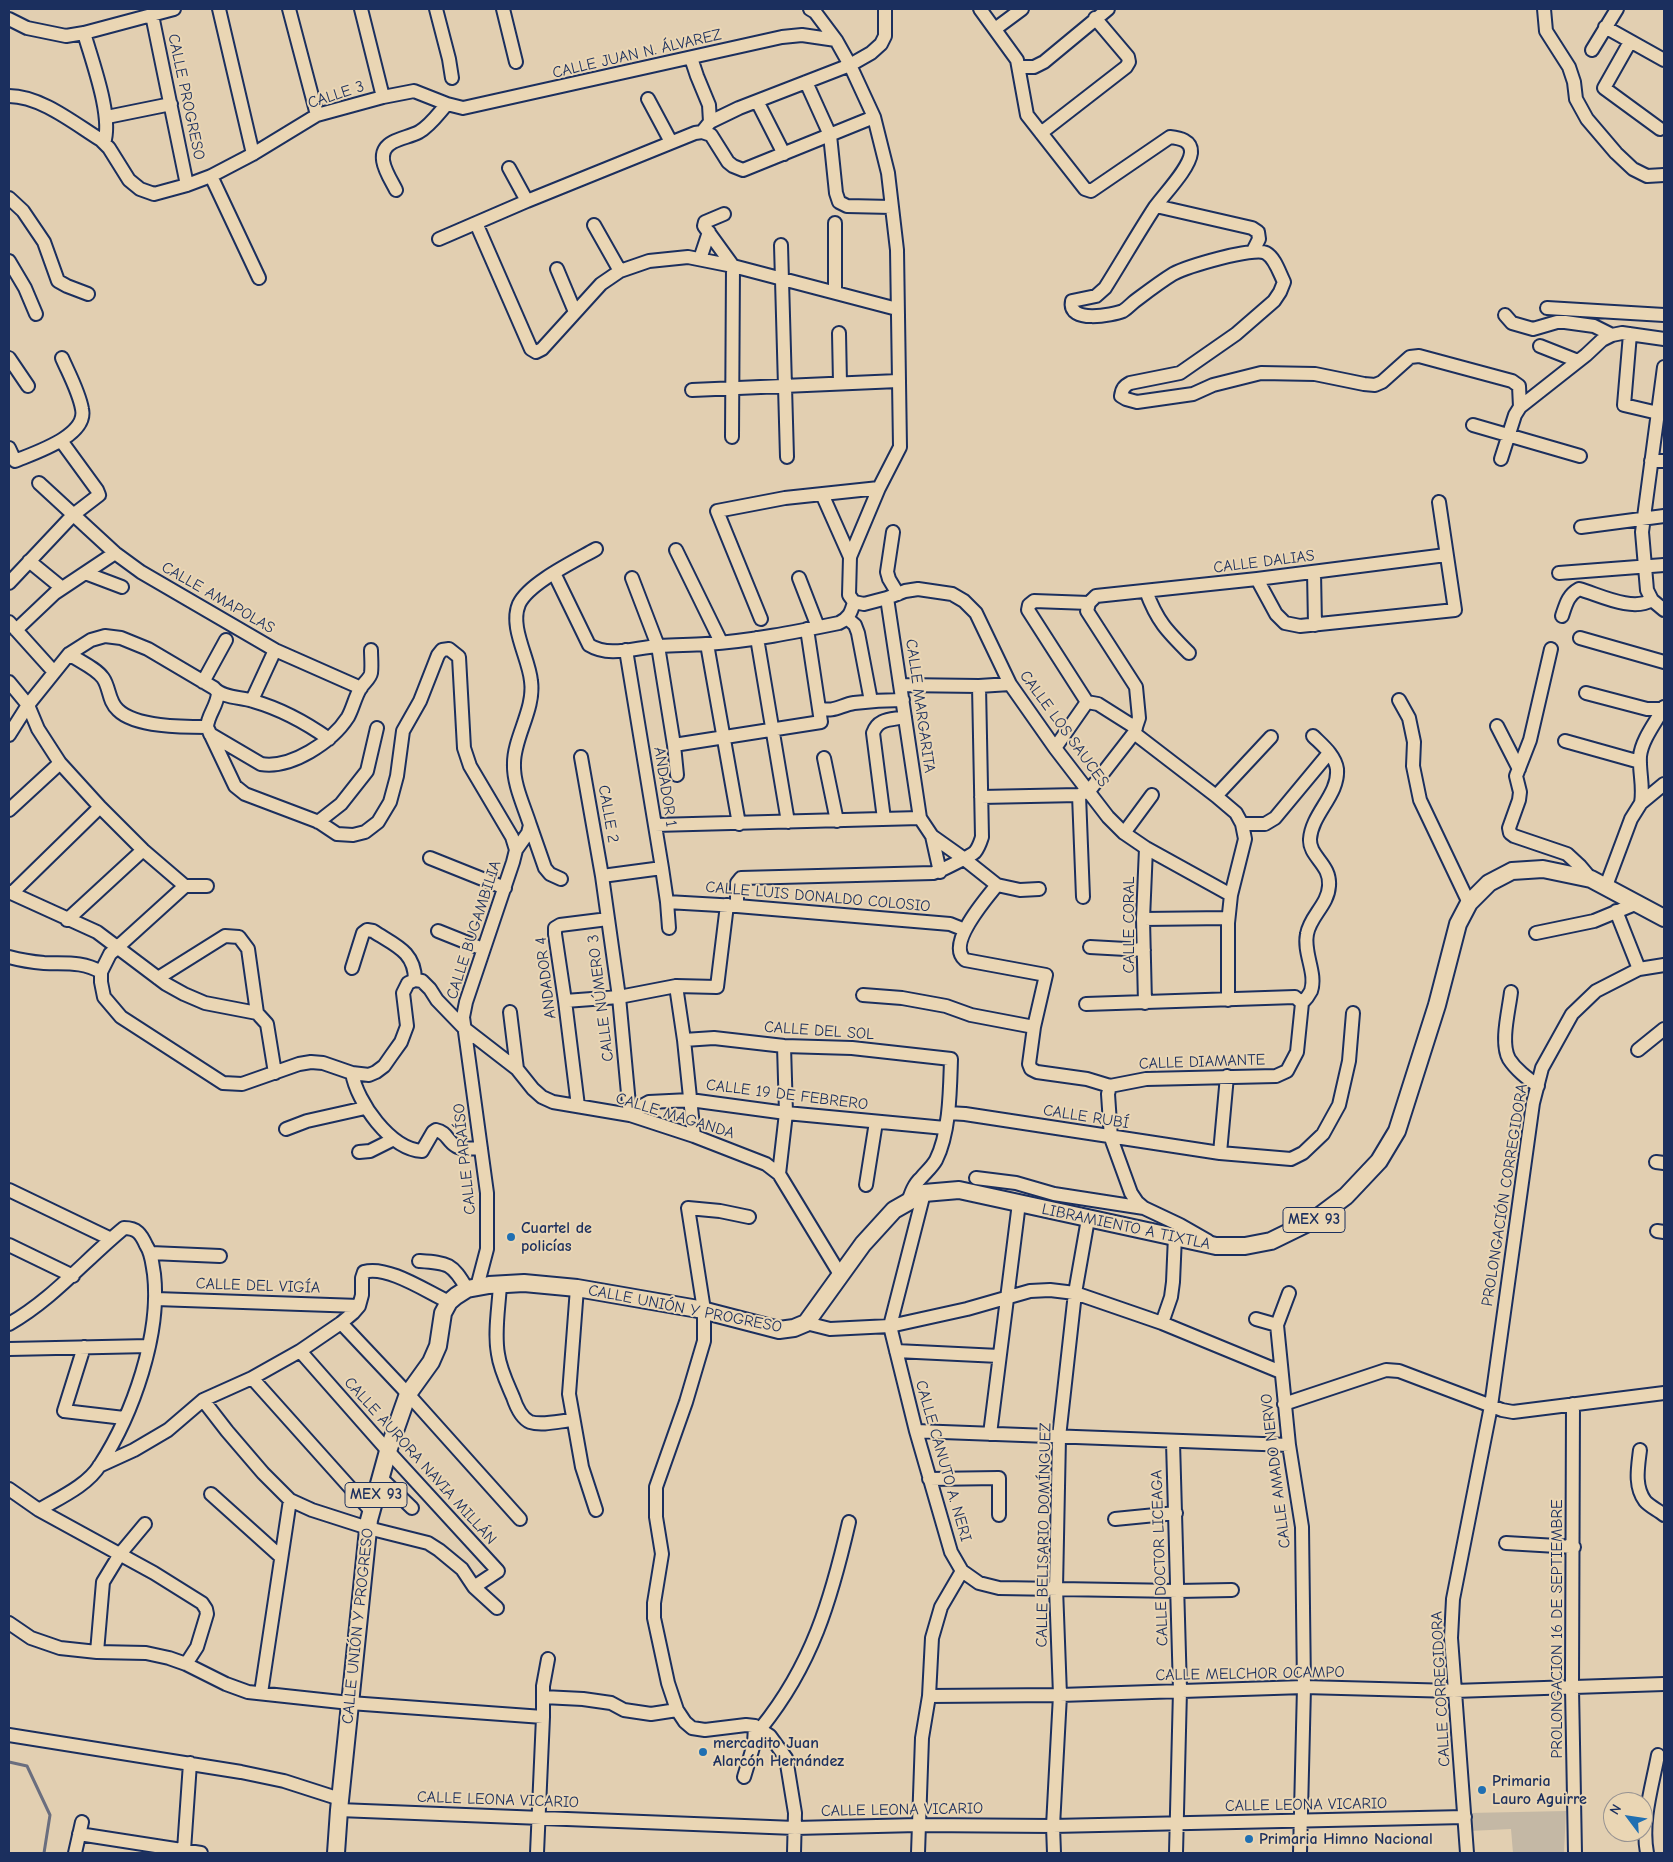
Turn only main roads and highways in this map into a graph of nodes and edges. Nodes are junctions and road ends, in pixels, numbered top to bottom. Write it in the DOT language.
graph roads {
  1 [pos="1664,918"];
  2 [pos="806,1323"];
  3 [pos="336,1853"];
  1 -- 2 [label="main road, LIBRAMIENTO A TIXTLA / MEX 93"];
  2 -- 3 [label="main road, CALLE UNIÓN Y PROGRESO / MEX 93"];
}
